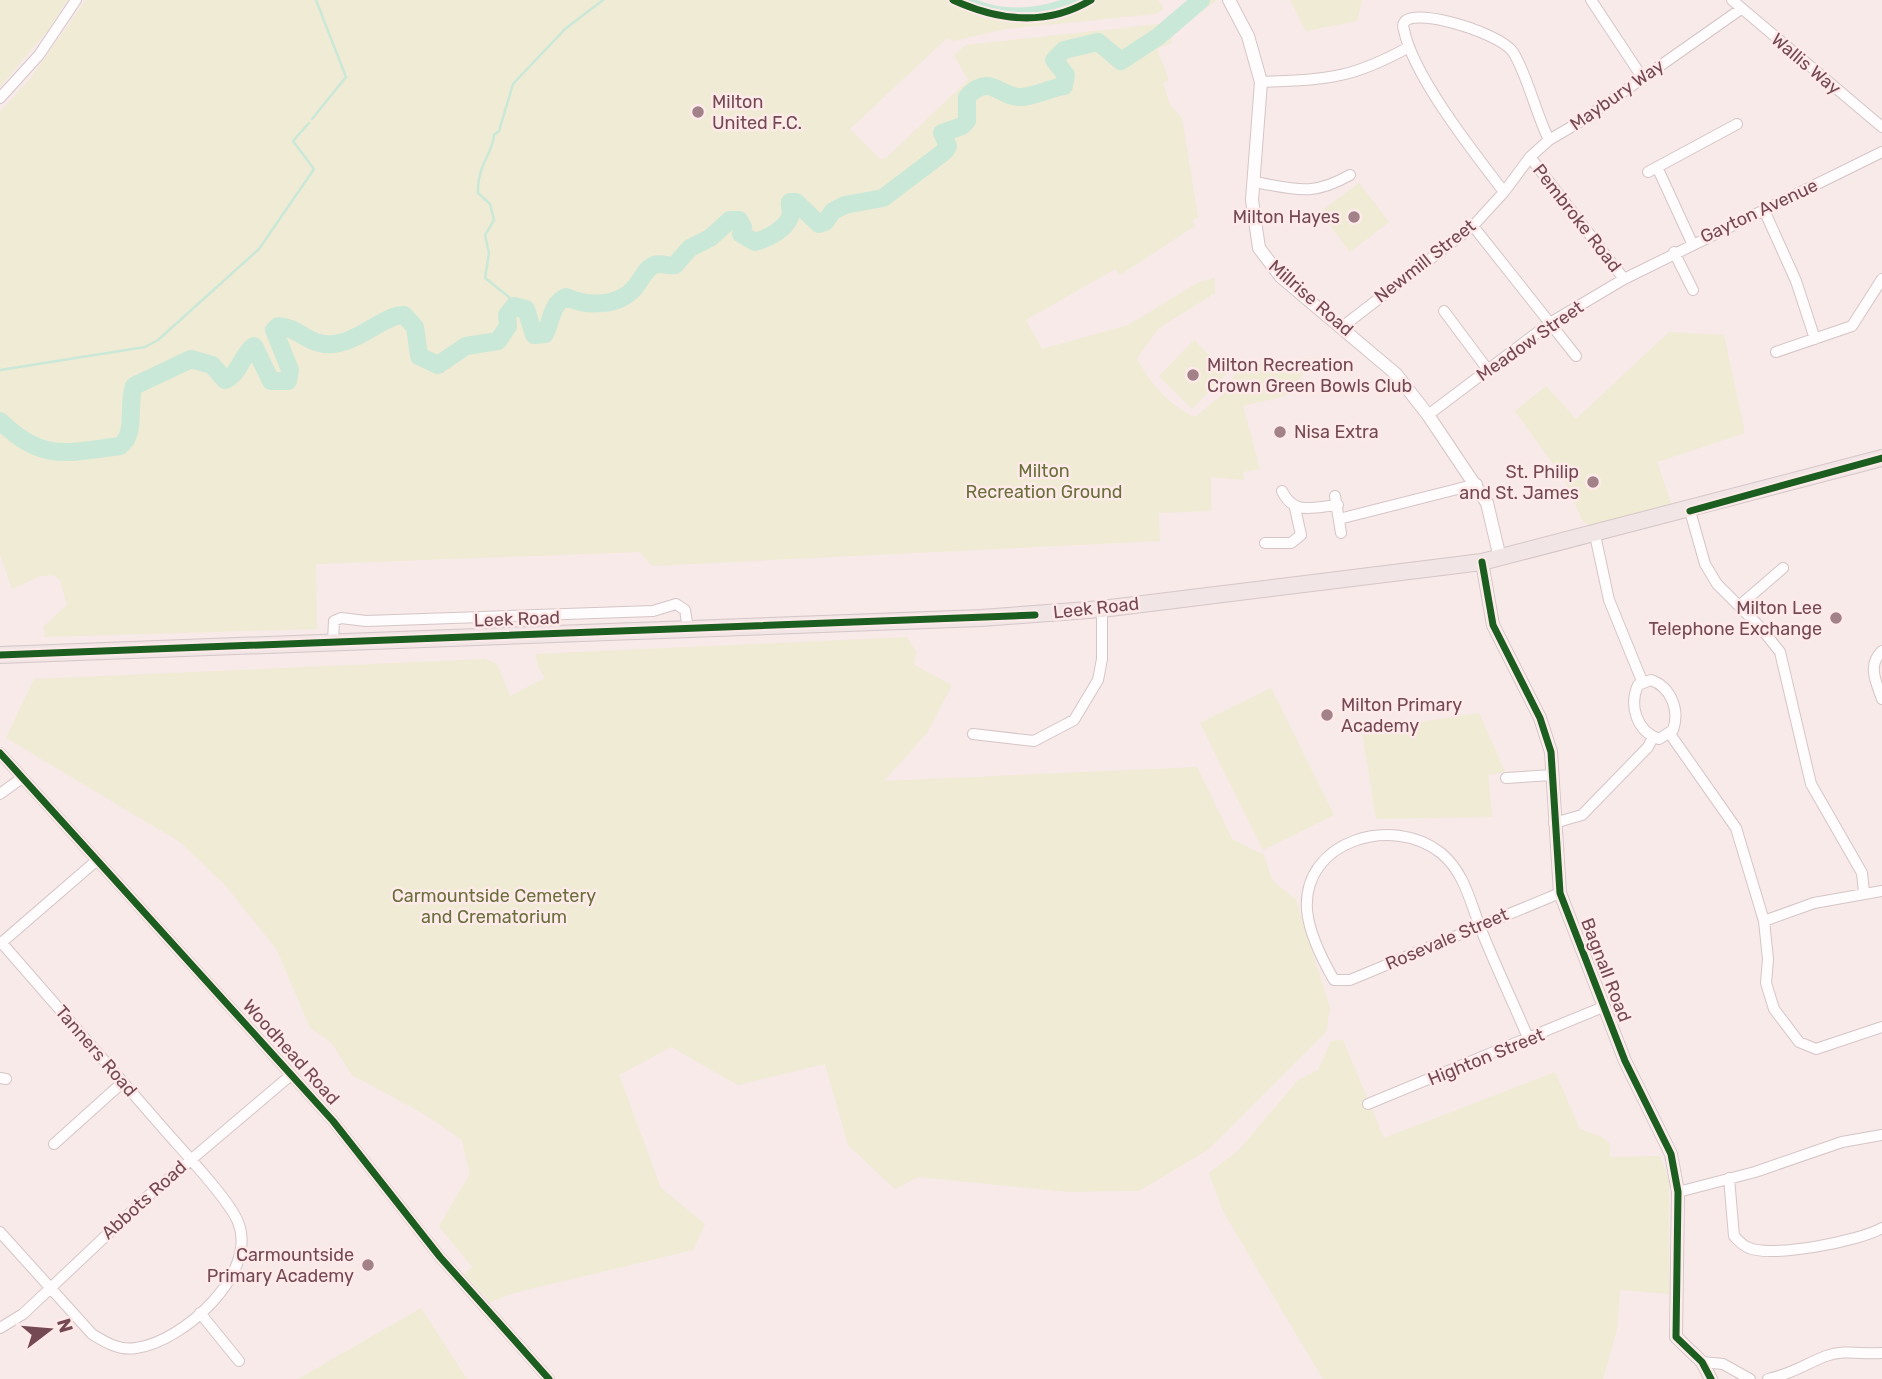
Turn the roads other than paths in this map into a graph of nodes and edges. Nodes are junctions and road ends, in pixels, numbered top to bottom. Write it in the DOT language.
graph roads {
  1 [pos="76,0"];
  2 [pos="1229,0"];
  3 [pos="1591,0"];
  4 [pos="1732,0"];
  5 [pos="1417,4"];
  6 [pos="1741,9"];
  7 [pos="1455,11"];
  8 [pos="1409,47"];
  9 [pos="1642,77"];
  10 [pos="1261,82"];
  11 [pos="0,98"];
  12 [pos="1737,124"];
  13 [pos="1882,127"];
  14 [pos="1549,140"];
  15 [pos="1882,152"];
  16 [pos="1530,157"];
  17 [pos="1350,175"];
  18 [pos="1254,182"];
  19 [pos="1504,192"];
  20 [pos="1764,210"];
  21 [pos="1473,226"];
  22 [pos="1692,243"];
  23 [pos="1674,253"];
  24 [pos="1636,273"];
  25 [pos="1624,279"];
  26 [pos="1882,279"];
  27 [pos="1693,291"];
  28 [pos="1444,311"];
  29 [pos="1550,323"];
  30 [pos="1342,327"];
  31 [pos="1815,339"];
  32 [pos="1776,353"];
  33 [pos="1570,354"];
  34 [pos="1488,370"];
  35 [pos="1428,415"];
  36 [pos="1882,458"];
  37 [pos="1477,484"];
  38 [pos="1282,491"];
  39 [pos="1295,508"];
  40 [pos="1690,511"];
  41 [pos="1339,519"];
  42 [pos="1341,533"];
  43 [pos="1595,534"];
  44 [pos="1265,542"];
  45 [pos="1500,558"];
  46 [pos="1482,562"];
  47 [pos="1783,568"];
  48 [pos="1739,606"];
  49 [pos="1102,608"];
  50 [pos="688,629"];
  51 [pos="333,642"];
  52 [pos="1882,651"];
  53 [pos="0,655"];
  54 [pos="1642,681"];
  55 [pos="1882,699"];
  56 [pos="973,734"];
  57 [pos="1670,734"];
  58 [pos="1653,737"];
  59 [pos="0,753"];
  60 [pos="1553,775"];
  61 [pos="22,778"];
  62 [pos="1506,778"];
  63 [pos="0,794"];
  64 [pos="1554,823"];
  65 [pos="96,861"];
  66 [pos="1882,891"];
  67 [pos="1864,892"];
  68 [pos="1560,893"];
  69 [pos="1763,921"];
  70 [pos="1480,925"];
  71 [pos="1,943"];
  72 [pos="1603,1007"];
  73 [pos="1882,1027"];
  74 [pos="1529,1040"];
  75 [pos="291,1075"];
  76 [pos="123,1082"];
  77 [pos="1368,1104"];
  78 [pos="1882,1135"];
  79 [pos="54,1144"];
  80 [pos="190,1159"];
  81 [pos="1729,1178"];
  82 [pos="1678,1192"];
  83 [pos="1882,1228"];
  84 [pos="0,1232"];
  85 [pos="50,1287"];
  86 [pos="200,1313"];
  87 [pos="0,1328"];
  88 [pos="1882,1353"];
  89 [pos="239,1361"];
  90 [pos="1702,1362"];
  91 [pos="1791,1376"];
  92 [pos="549,1379"];
  93 [pos="1711,1379"];
  94 [pos="1751,1379"];
  95 [pos="1768,1379"];
  1 -- 11 [label="street"];
  2 -- 10 [label="street, Millrise Road"];
  3 -- 9 [label="street"];
  4 -- 6 [label="street, Wallis Way"];
  5 -- 8 [label="street"];
  6 -- 9 [label="street, Maybury Way"];
  6 -- 13 [label="street, Wallis Way"];
  7 -- 14 [label="street"];
  8 -- 10 [label="street"];
  8 -- 19 [label="street"];
  9 -- 14 [label="street, Maybury Way"];
  10 -- 18 [label="street, Millrise Road"];
  12 -- 22 [label="street"];
  14 -- 16 [label="street, Maybury Way"];
  15 -- 20 [label="street, Gayton Avenue"];
  16 -- 19 [label="street, Maybury Way"];
  16 -- 25 [label="street, Pembroke Road"];
  17 -- 18 [label="street"];
  18 -- 30 [label="street, Millrise Road"];
  19 -- 21 [label="street, Newmill Street"];
  20 -- 22 [label="street, Gayton Avenue"];
  20 -- 31 [label="street"];
  21 -- 29 [label="street"];
  21 -- 30 [label="street, Newmill Street"];
  22 -- 23 [label="street, Gayton Avenue"];
  23 -- 24 [label="street, Gayton Avenue"];
  23 -- 27 [label="street"];
  24 -- 25 [label="street, Meadow Street"];
  25 -- 29 [label="street, Meadow Street"];
  26 -- 31 [label="street"];
  28 -- 34 [label="street"];
  29 -- 33 [label="street"];
  29 -- 34 [label="street, Meadow Street"];
  30 -- 35 [label="street, Millrise Road"];
  31 -- 32 [label="street"];
  34 -- 35 [label="street, Meadow Street"];
  35 -- 37 [label="street, Millrise Road"];
  36 -- 40 [label="main road, Leek Road"];
  37 -- 41 [label="street"];
  37 -- 45 [label="street, Millrise Road"];
  38 -- 39 [label="street"];
  39 -- 41 [label="street"];
  39 -- 44 [label="street"];
  40 -- 43 [label="main road, Leek Road"];
  40 -- 48 [label="street"];
  41 -- 42 [label="street"];
  43 -- 45 [label="main road, Leek Road"];
  43 -- 54 [label="street"];
  45 -- 46 [label="main road, Leek Road"];
  46 -- 49 [label="main road, Leek Road"];
  46 -- 60 [label="street, Bagnall Road"];
  47 -- 48 [label="street"];
  48 -- 67 [label="street"];
  49 -- 50 [label="main road, Leek Road"];
  49 -- 56 [label="street"];
  50 -- 51 [label="main road, Leek Road"];
  50 -- 51 [label="street, Leek Road"];
  51 -- 53 [label="main road, Leek Road"];
  52 -- 55 [label="street"];
  54 -- 57 [label="street"];
  54 -- 58 [label="street"];
  57 -- 58 [label="street"];
  57 -- 69 [label="street"];
  58 -- 64 [label="street"];
  59 -- 61 [label="street, Woodhead Road"];
  60 -- 62 [label="street"];
  60 -- 64 [label="street, Bagnall Road"];
  61 -- 63 [label="street"];
  61 -- 65 [label="street, Woodhead Road"];
  64 -- 68 [label="street, Bagnall Road"];
  65 -- 71 [label="street"];
  65 -- 75 [label="street, Woodhead Road"];
  66 -- 67 [label="street"];
  67 -- 69 [label="street"];
  68 -- 70 [label="street, Rosevale Street"];
  68 -- 72 [label="street, Bagnall Road"];
  69 -- 73 [label="street"];
  70 -- 70 [label="street, Rosevale Street"];
  70 -- 74 [label="street"];
  71 -- 76 [label="street, Tanners Road"];
  72 -- 74 [label="street, Highton Street"];
  72 -- 82 [label="street, Bagnall Road"];
  74 -- 77 [label="street, Highton Street"];
  75 -- 80 [label="street, Abbots Road"];
  75 -- 92 [label="street, Woodhead Road"];
  76 -- 79 [label="street"];
  76 -- 80 [label="street, Tanners Road"];
  78 -- 81 [label="street"];
  80 -- 85 [label="street, Abbots Road"];
  80 -- 86 [label="street, Tanners Road"];
  81 -- 82 [label="street"];
  81 -- 83 [label="street"];
  82 -- 90 [label="street, Bagnall Road"];
  84 -- 85 [label="street, Tanners Road"];
  85 -- 86 [label="street, Tanners Road"];
  85 -- 87 [label="street, Abbots Road"];
  86 -- 89 [label="street"];
  88 -- 91 [label="street"];
  90 -- 93 [label="street, Bagnall Road"];
  90 -- 94 [label="street"];
  91 -- 95 [label="street"];
}
